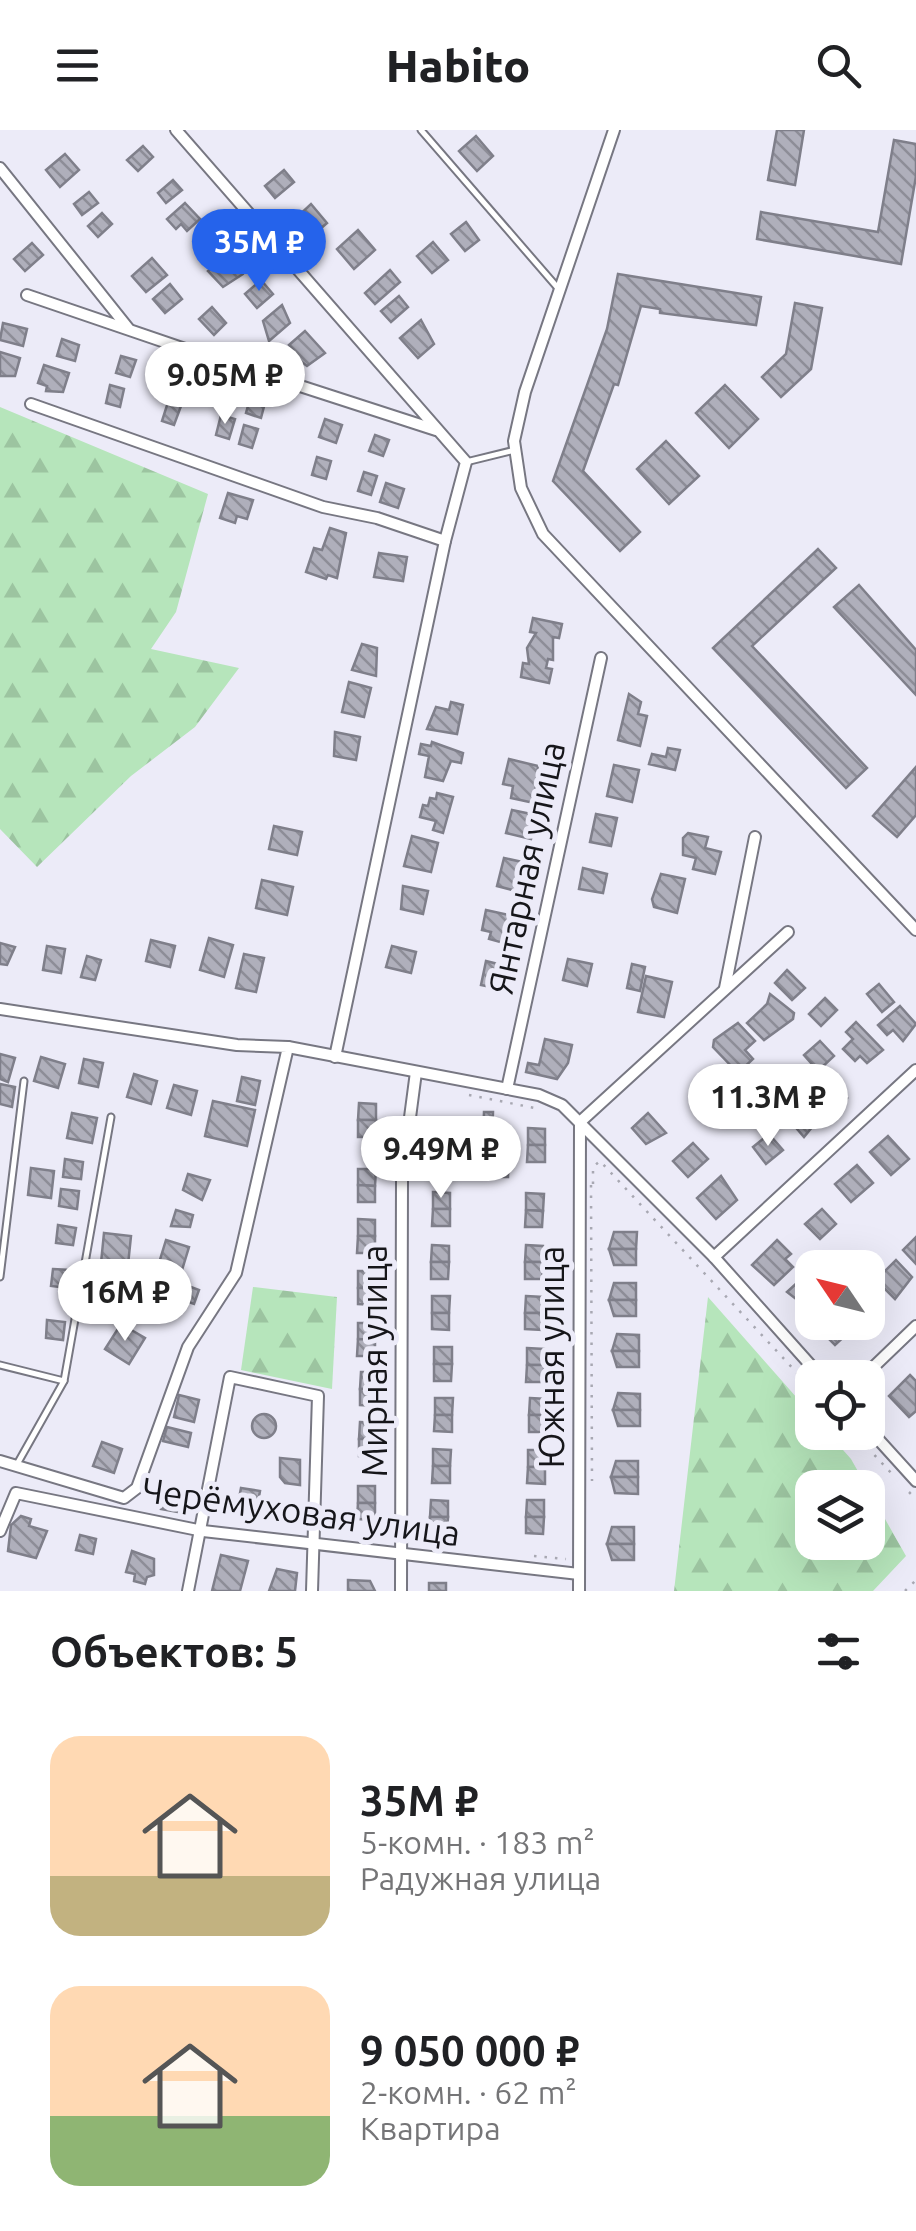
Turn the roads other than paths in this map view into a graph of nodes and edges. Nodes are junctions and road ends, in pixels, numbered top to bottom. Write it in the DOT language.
graph roads {
  1 [pos="176,130"];
  2 [pos="421,130"];
  3 [pos="614,130"];
  4 [pos="0,168"];
  5 [pos="560,290"];
  6 [pos="27,295"];
  7 [pos="129,329"];
  8 [pos="32,404"];
  9 [pos="437,430"];
  10 [pos="515,450"];
  11 [pos="466,462"];
  12 [pos="445,541"];
  13 [pos="601,658"];
  14 [pos="756,837"];
  15 [pos="916,930"];
  16 [pos="788,932"];
  17 [pos="725,989"];
  18 [pos="0,1010"];
  19 [pos="288,1047"];
  20 [pos="334,1057"];
  21 [pos="916,1070"];
  22 [pos="416,1072"];
  23 [pos="24,1081"];
  24 [pos="507,1089"];
  25 [pos="111,1118"];
  26 [pos="580,1122"];
  27 [pos="714,1256"];
  28 [pos="0,1277"];
  29 [pos="916,1326"];
  30 [pos="806,1360"];
  31 [pos="881,1360"];
  32 [pos="0,1365"];
  33 [pos="64,1381"];
  34 [pos="885,1447"];
  35 [pos="0,1461"];
  36 [pos="14,1469"];
  37 [pos="916,1481"];
  38 [pos="0,1530"];
  39 [pos="203,1531"];
  40 [pos="313,1545"];
  41 [pos="402,1557"];
  42 [pos="579,1574"];
  43 [pos="188,1591"];
  44 [pos="312,1591"];
  45 [pos="401,1591"];
  46 [pos="578,1591"];
  1 -- 9 [label="street"];
  2 -- 5 [label="lane"];
  3 -- 5 [label="street"];
  4 -- 7 [label="street"];
  5 -- 10 [label="street"];
  6 -- 7 [label="street"];
  7 -- 9 [label="street"];
  8 -- 12 [label="street"];
  9 -- 11 [label="street"];
  10 -- 11 [label="lane"];
  10 -- 15 [label="street"];
  11 -- 12 [label="street"];
  12 -- 20 [label="street"];
  13 -- 24 [label="street, Янтарная улица"];
  14 -- 17 [label="street"];
  16 -- 17 [label="street"];
  17 -- 26 [label="street"];
  18 -- 19 [label="street"];
  19 -- 20 [label="street"];
  19 -- 36 [label="street"];
  20 -- 22 [label="street"];
  21 -- 27 [label="street"];
  22 -- 24 [label="street"];
  22 -- 41 [label="street, Мирная улица"];
  23 -- 28 [label="lane"];
  24 -- 26 [label="street"];
  25 -- 33 [label="lane"];
  26 -- 27 [label="street"];
  26 -- 42 [label="street, Южная улица"];
  27 -- 30 [label="street"];
  29 -- 31 [label="street"];
  32 -- 33 [label="lane"];
  33 -- 36 [label="lane"];
  34 -- 37 [label="street"];
  35 -- 36 [label="street"];
  38 -- 39 [label="street, Черёмуховая улица"];
  39 -- 40 [label="street, Черёмуховая улица"];
  39 -- 40 [label="street"];
  39 -- 43 [label="street"];
  40 -- 41 [label="street, Черёмуховая улица"];
  40 -- 44 [label="street"];
  41 -- 42 [label="street, Черёмуховая улица"];
  41 -- 45 [label="street, Мирная улица"];
  42 -- 46 [label="street, Южная улица"];
}
